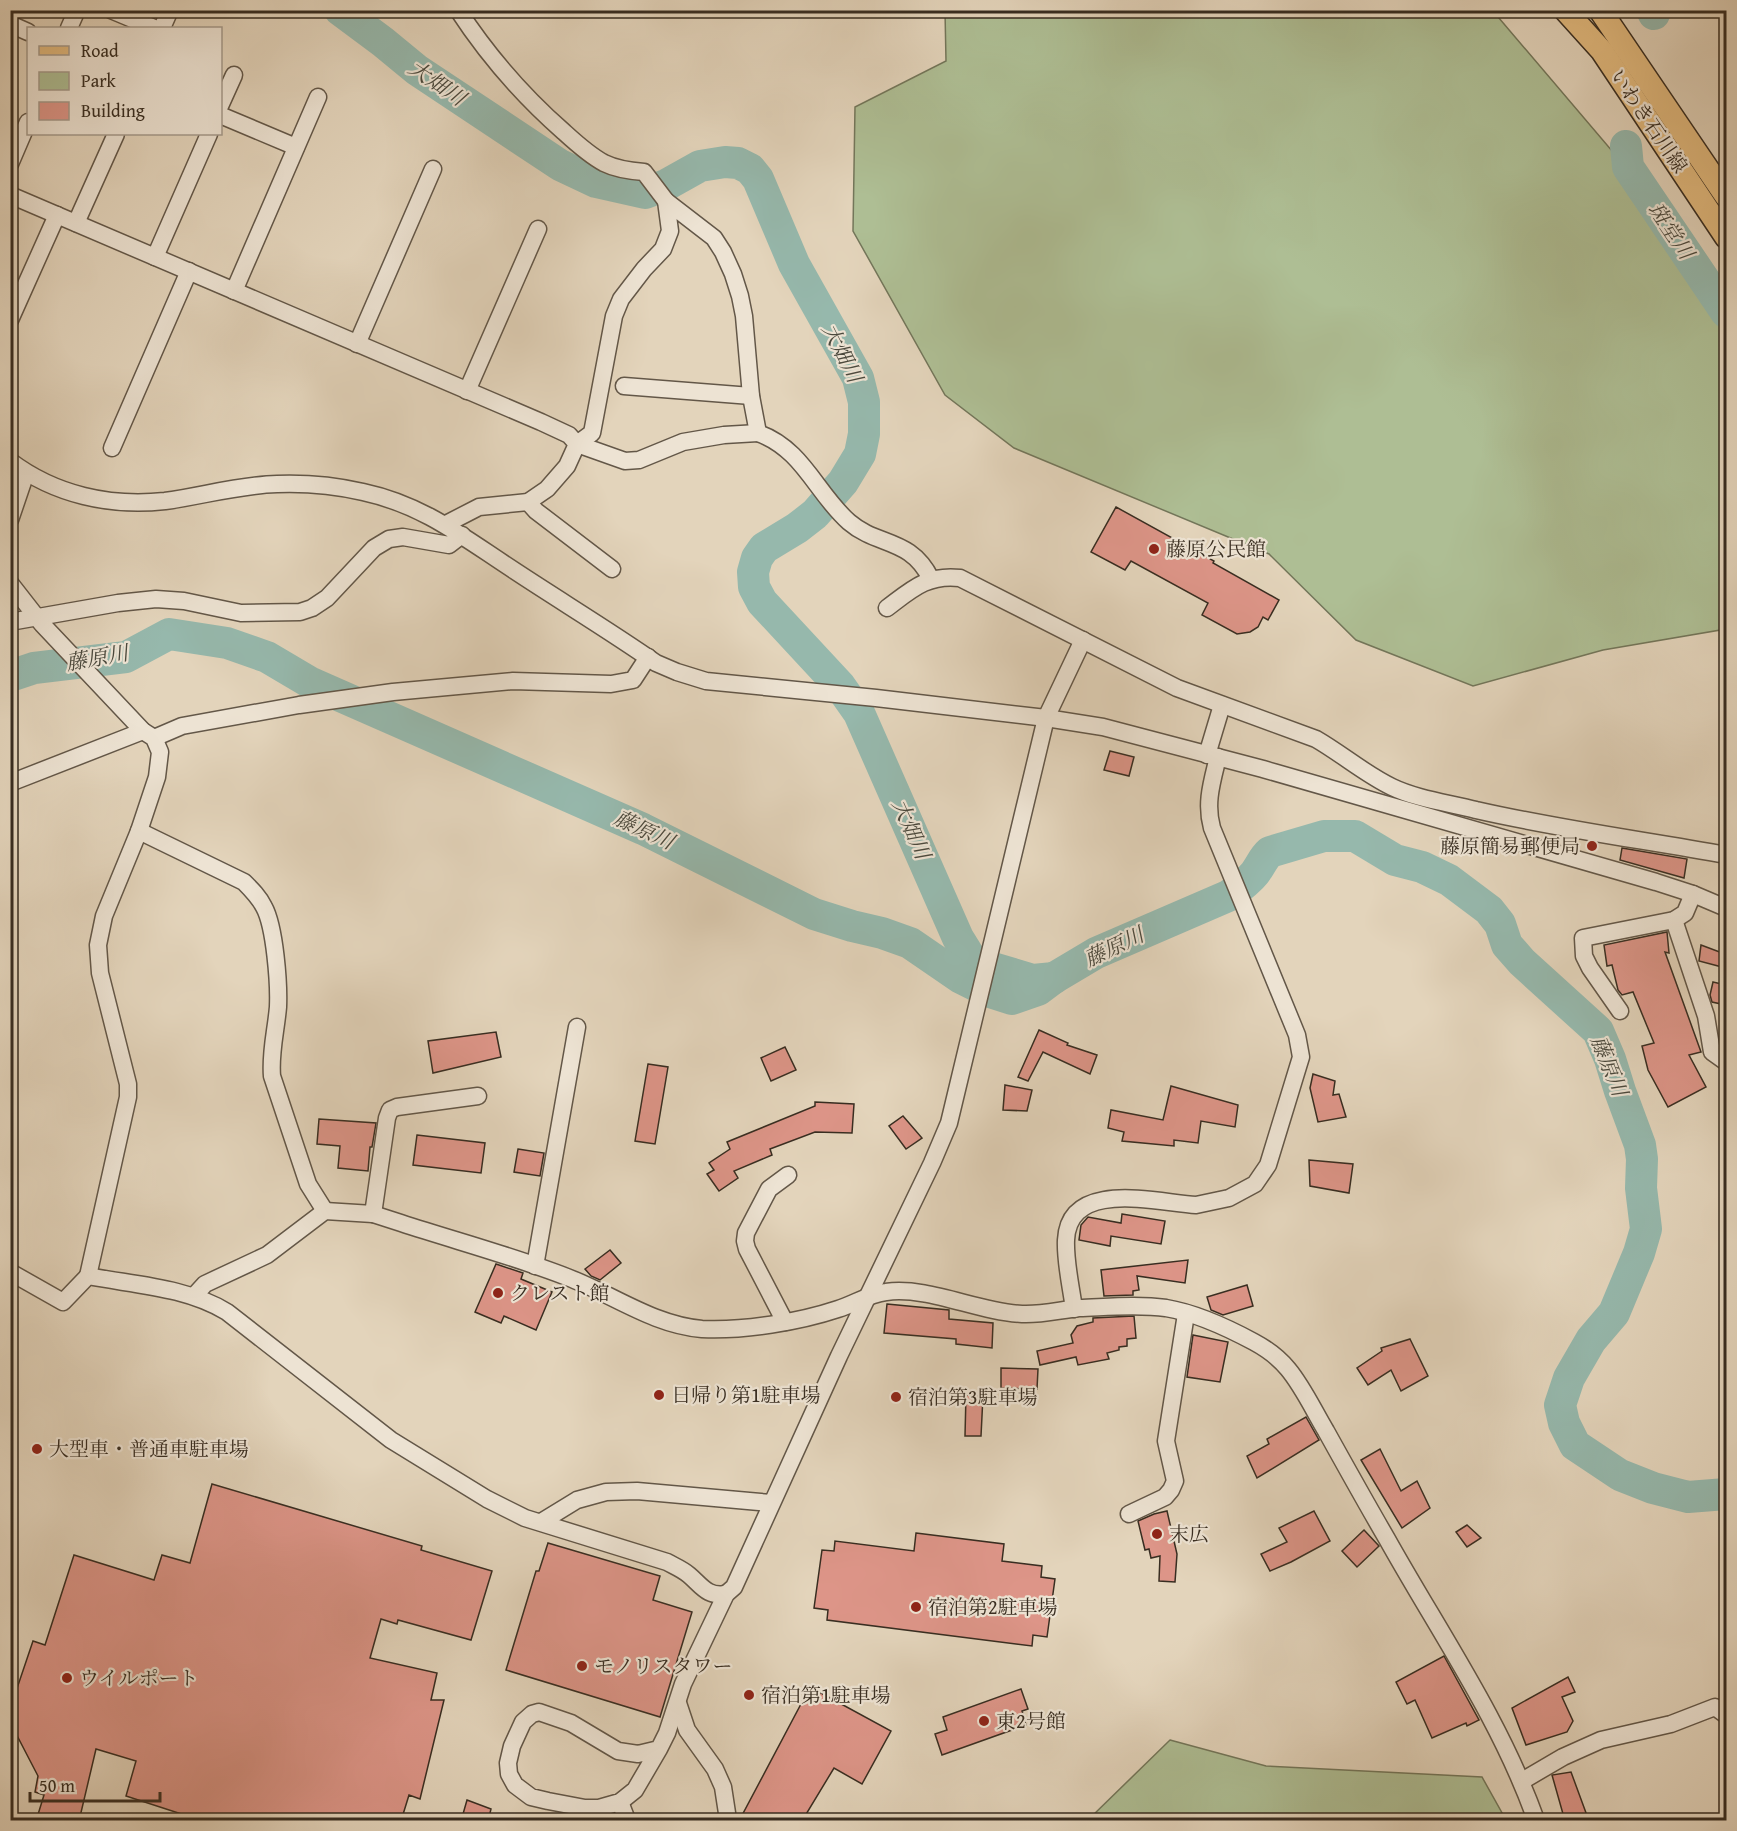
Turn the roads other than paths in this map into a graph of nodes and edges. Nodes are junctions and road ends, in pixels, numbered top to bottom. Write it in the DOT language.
graph roads {
  1 [pos="77,10"];
  2 [pos="111,10"];
  3 [pos="170,10"];
  4 [pos="458,10"];
  5 [pos="1565,10"];
  6 [pos="1600,10"];
  7 [pos="10,24"];
  8 [pos="69,27"];
  9 [pos="152,27"];
  10 [pos="162,27"];
  11 [pos="27,32"];
  12 [pos="234,75"];
  13 [pos="318,97"];
  14 [pos="222,102"];
  15 [pos="222,116"];
  16 [pos="27,124"];
  17 [pos="116,135"];
  18 [pos="208,135"];
  19 [pos="296,147"];
  20 [pos="10,164"];
  21 [pos="433,169"];
  22 [pos="10,195"];
  23 [pos="1726,196"];
  24 [pos="665,199"];
  25 [pos="57,215"];
  26 [pos="76,223"];
  27 [pos="538,229"];
  28 [pos="1726,237"];
  29 [pos="155,257"];
  30 [pos="189,271"];
  31 [pos="234,291"];
  32 [pos="10,320"];
  33 [pos="357,344"];
  34 [pos="624,386"];
  35 [pos="467,390"];
  36 [pos="751,396"];
  37 [pos="758,433"];
  38 [pos="577,444"];
  39 [pos="112,448"];
  40 [pos="10,461"];
  41 [pos="26,473"];
  42 [pos="528,502"];
  43 [pos="10,520"];
  44 [pos="446,524"];
  45 [pos="462,535"];
  46 [pos="612,569"];
  47 [pos="931,579"];
  48 [pos="10,583"];
  49 [pos="887,608"];
  50 [pos="38,620"];
  51 [pos="10,622"];
  52 [pos="1083,640"];
  53 [pos="648,657"];
  54 [pos="1222,705"];
  55 [pos="1046,718"];
  56 [pos="148,734"];
  57 [pos="1213,756"];
  58 [pos="10,783"];
  59 [pos="139,831"];
  60 [pos="1726,855"];
  61 [pos="1693,894"];
  62 [pos="1726,909"];
  63 [pos="1674,920"];
  64 [pos="1620,1011"];
  65 [pos="577,1027"];
  66 [pos="1726,1062"];
  67 [pos="478,1096"];
  68 [pos="789,1175"];
  69 [pos="325,1211"];
  70 [pos="373,1214"];
  71 [pos="536,1266"];
  72 [pos="10,1272"];
  73 [pos="88,1276"];
  74 [pos="194,1296"];
  75 [pos="868,1297"];
  76 [pos="1074,1309"];
  77 [pos="1186,1314"];
  78 [pos="785,1322"];
  79 [pos="771,1503"];
  80 [pos="1129,1514"];
  81 [pos="541,1522"];
  82 [pos="726,1594"];
  83 [pos="678,1703"];
  84 [pos="1726,1715"];
  85 [pos="659,1749"];
  86 [pos="1522,1781"];
  87 [pos="620,1802"];
  88 [pos="627,1821"];
  89 [pos="725,1821"];
  90 [pos="1536,1821"];
  1 -- 8 [label="street"];
  2 -- 9 [label="street"];
  3 -- 10 [label="street"];
  4 -- 24 [label="street"];
  5 -- 28 [label="main road, いわき石川線"];
  6 -- 23 [label="main road, いわき石川線"];
  7 -- 11 [label="street"];
  12 -- 14 [label="street"];
  13 -- 19 [label="street"];
  15 -- 19 [label="street"];
  16 -- 20 [label="street"];
  17 -- 26 [label="street"];
  18 -- 29 [label="street"];
  19 -- 31 [label="street"];
  21 -- 33 [label="street"];
  22 -- 25 [label="street"];
  24 -- 36 [label="street"];
  24 -- 38 [label="street"];
  25 -- 26 [label="street"];
  25 -- 32 [label="street"];
  26 -- 29 [label="street"];
  27 -- 35 [label="street"];
  29 -- 30 [label="street"];
  30 -- 31 [label="street"];
  30 -- 39 [label="street"];
  31 -- 33 [label="street"];
  33 -- 35 [label="street"];
  34 -- 36 [label="street"];
  35 -- 38 [label="street"];
  36 -- 37 [label="street"];
  37 -- 38 [label="street"];
  37 -- 47 [label="street"];
  38 -- 42 [label="street"];
  40 -- 41 [label="street"];
  41 -- 43 [label="street"];
  41 -- 44 [label="street"];
  42 -- 44 [label="street"];
  42 -- 46 [label="street"];
  44 -- 45 [label="street"];
  45 -- 50 [label="street"];
  45 -- 53 [label="street"];
  47 -- 49 [label="street"];
  47 -- 52 [label="street"];
  48 -- 50 [label="street"];
  50 -- 51 [label="street"];
  50 -- 56 [label="street"];
  52 -- 54 [label="street"];
  52 -- 55 [label="street"];
  53 -- 55 [label="street"];
  53 -- 56 [label="street"];
  54 -- 57 [label="street"];
  54 -- 60 [label="street"];
  55 -- 57 [label="street"];
  55 -- 75 [label="street"];
  56 -- 58 [label="street"];
  56 -- 59 [label="street"];
  57 -- 61 [label="street"];
  57 -- 76 [label="street"];
  59 -- 69 [label="street"];
  59 -- 73 [label="street"];
  61 -- 62 [label="street"];
  61 -- 63 [label="street"];
  63 -- 64 [label="street"];
  63 -- 66 [label="street"];
  65 -- 71 [label="street"];
  67 -- 70 [label="street"];
  68 -- 78 [label="street"];
  69 -- 70 [label="street"];
  69 -- 74 [label="street"];
  70 -- 71 [label="street"];
  71 -- 78 [label="street"];
  72 -- 73 [label="street"];
  73 -- 74 [label="street"];
  74 -- 81 [label="street"];
  75 -- 76 [label="street"];
  75 -- 78 [label="street"];
  75 -- 79 [label="street"];
  76 -- 77 [label="street"];
  77 -- 80 [label="street"];
  77 -- 86 [label="street"];
  79 -- 81 [label="street"];
  79 -- 82 [label="street"];
  81 -- 82 [label="street"];
  82 -- 83 [label="street"];
  83 -- 85 [label="street"];
  83 -- 89 [label="street"];
  84 -- 86 [label="street"];
  85 -- 87 [label="street"];
  85 -- 87 [label="street"];
  86 -- 90 [label="street"];
  87 -- 88 [label="street"];
}
